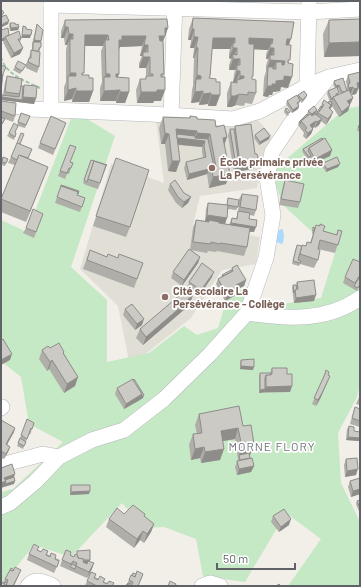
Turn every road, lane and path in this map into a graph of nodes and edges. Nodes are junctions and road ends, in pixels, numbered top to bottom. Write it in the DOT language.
graph roads {
  1 [pos="51,3"];
  2 [pos="175,5"];
  3 [pos="309,6"];
  4 [pos="360,9"];
  5 [pos="1,57"];
  6 [pos="360,70"];
  7 [pos="329,77"];
  8 [pos="307,86"];
  9 [pos="52,94"];
  10 [pos="1,104"];
  11 [pos="51,110"];
  12 [pos="171,116"];
  13 [pos="360,298"];
  14 [pos="247,313"];
  15 [pos="59,457"];
  16 [pos="1,465"];
  17 [pos="1,507"];
  18 [pos="28,586"];
  19 [pos="53,586"];
  20 [pos="202,586"];
  21 [pos="220,586"];
  1 -- 2 [label="street"];
  1 -- 9 [label="street"];
  2 -- 3 [label="street"];
  2 -- 12 [label="street"];
  3 -- 4 [label="street"];
  3 -- 8 [label="street"];
  5 -- 9 [label="path"];
  6 -- 7 [label="street"];
  7 -- 8 [label="street"];
  7 -- 14 [label="street"];
  8 -- 12 [label="street"];
  9 -- 11 [label="street"];
  10 -- 11 [label="street"];
  11 -- 12 [label="street"];
  13 -- 14 [label="street"];
  14 -- 15 [label="street"];
  15 -- 16 [label="street"];
  15 -- 17 [label="street"];
  18 -- 19 [label="street"];
  20 -- 21 [label="street"];
}
